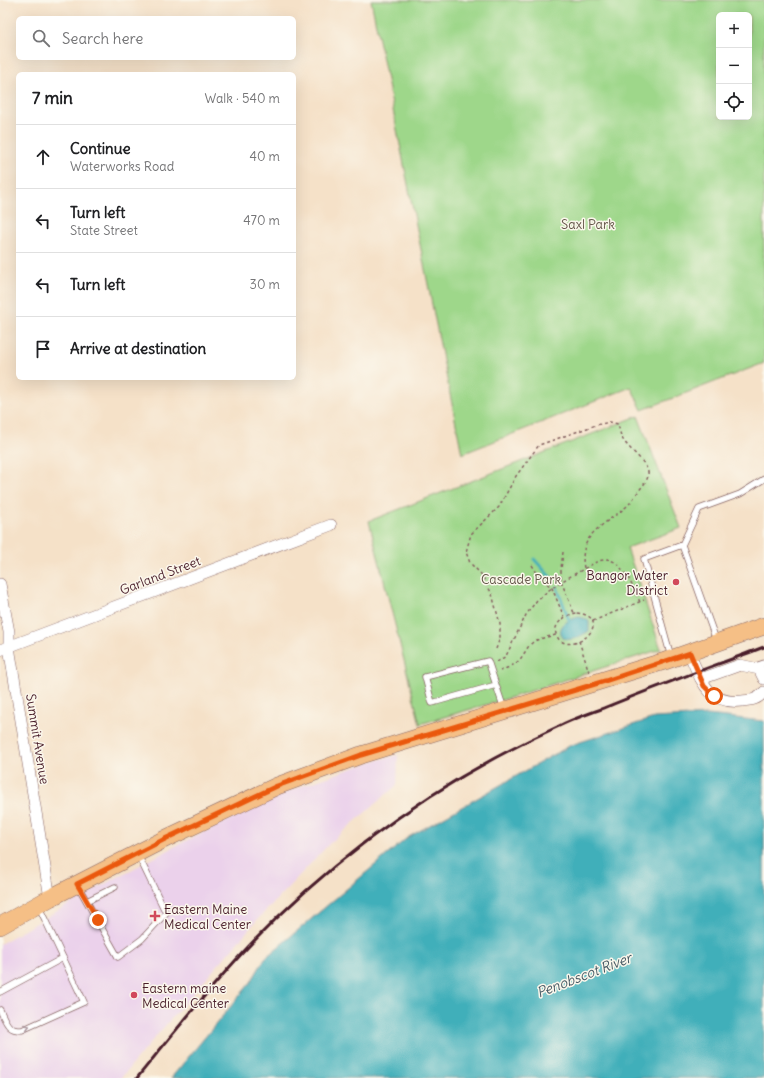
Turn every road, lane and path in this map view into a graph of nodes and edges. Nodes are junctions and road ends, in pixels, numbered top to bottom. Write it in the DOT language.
graph roads {
  1 [pos="764,478"];
  2 [pos="331,525"];
  3 [pos="682,545"];
  4 [pos="563,552"];
  5 [pos="532,565"];
  6 [pos="584,568"];
  7 [pos="561,581"];
  8 [pos="0,584"];
  9 [pos="552,588"];
  10 [pos="644,600"];
  11 [pos="640,602"];
  12 [pos="575,614"];
  13 [pos="565,617"];
  14 [pos="593,621"];
  15 [pos="764,626"];
  16 [pos="556,635"];
  17 [pos="579,641"];
  18 [pos="717,642"];
  19 [pos="5,648"];
  20 [pos="496,649"];
  21 [pos="690,653"];
  22 [pos="671,659"];
  23 [pos="764,663"];
  24 [pos="490,666"];
  25 [pos="753,667"];
  26 [pos="589,672"];
  27 [pos="492,673"];
  28 [pos="701,679"];
  29 [pos="764,679"];
  30 [pos="496,685"];
  31 [pos="764,692"];
  32 [pos="504,712"];
  33 [pos="137,854"];
  34 [pos="77,884"];
  35 [pos="115,886"];
  36 [pos="44,901"];
  37 [pos="87,901"];
  38 [pos="0,926"];
  39 [pos="63,958"];
  40 [pos="0,992"];
  41 [pos="0,1010"];
  1 -- 3 [label="lane"];
  2 -- 19 [label="street, Garland Street"];
  3 -- 18 [label="lane"];
  3 -- 22 [label="lane"];
  4 -- 7 [label="path"];
  5 -- 9 [label="path"];
  6 -- 7 [label="path"];
  6 -- 11 [label="path"];
  6 -- 20 [label="path"];
  7 -- 9 [label="path"];
  7 -- 12 [label="path"];
  8 -- 19 [label="street, Summit Avenue"];
  9 -- 13 [label="path"];
  9 -- 24 [label="path"];
  10 -- 11 [label="path"];
  11 -- 14 [label="path"];
  12 -- 13 [label="path"];
  12 -- 14 [label="path"];
  13 -- 16 [label="path"];
  14 -- 17 [label="path"];
  15 -- 18 [label="main road"];
  16 -- 17 [label="path"];
  16 -- 27 [label="path"];
  17 -- 26 [label="path"];
  18 -- 21 [label="main road"];
  19 -- 36 [label="street, Summit Avenue"];
  21 -- 22 [label="main road"];
  21 -- 28 [label="street"];
  22 -- 32 [label="main road"];
  23 -- 25 [label="lane"];
  24 -- 27 [label="lane"];
  24 -- 30 [label="lane"];
  25 -- 28 [label="street"];
  25 -- 29 [label="street"];
  27 -- 30 [label="lane"];
  28 -- 31 [label="street"];
  30 -- 32 [label="lane"];
  32 -- 33 [label="main road"];
  33 -- 34 [label="main road"];
  33 -- 37 [label="lane"];
  34 -- 36 [label="main road"];
  34 -- 37 [label="lane"];
  35 -- 37 [label="lane"];
  36 -- 38 [label="main road"];
  36 -- 39 [label="lane"];
  39 -- 40 [label="lane"];
  41 -- 39 [label="lane, one-way"];
}
